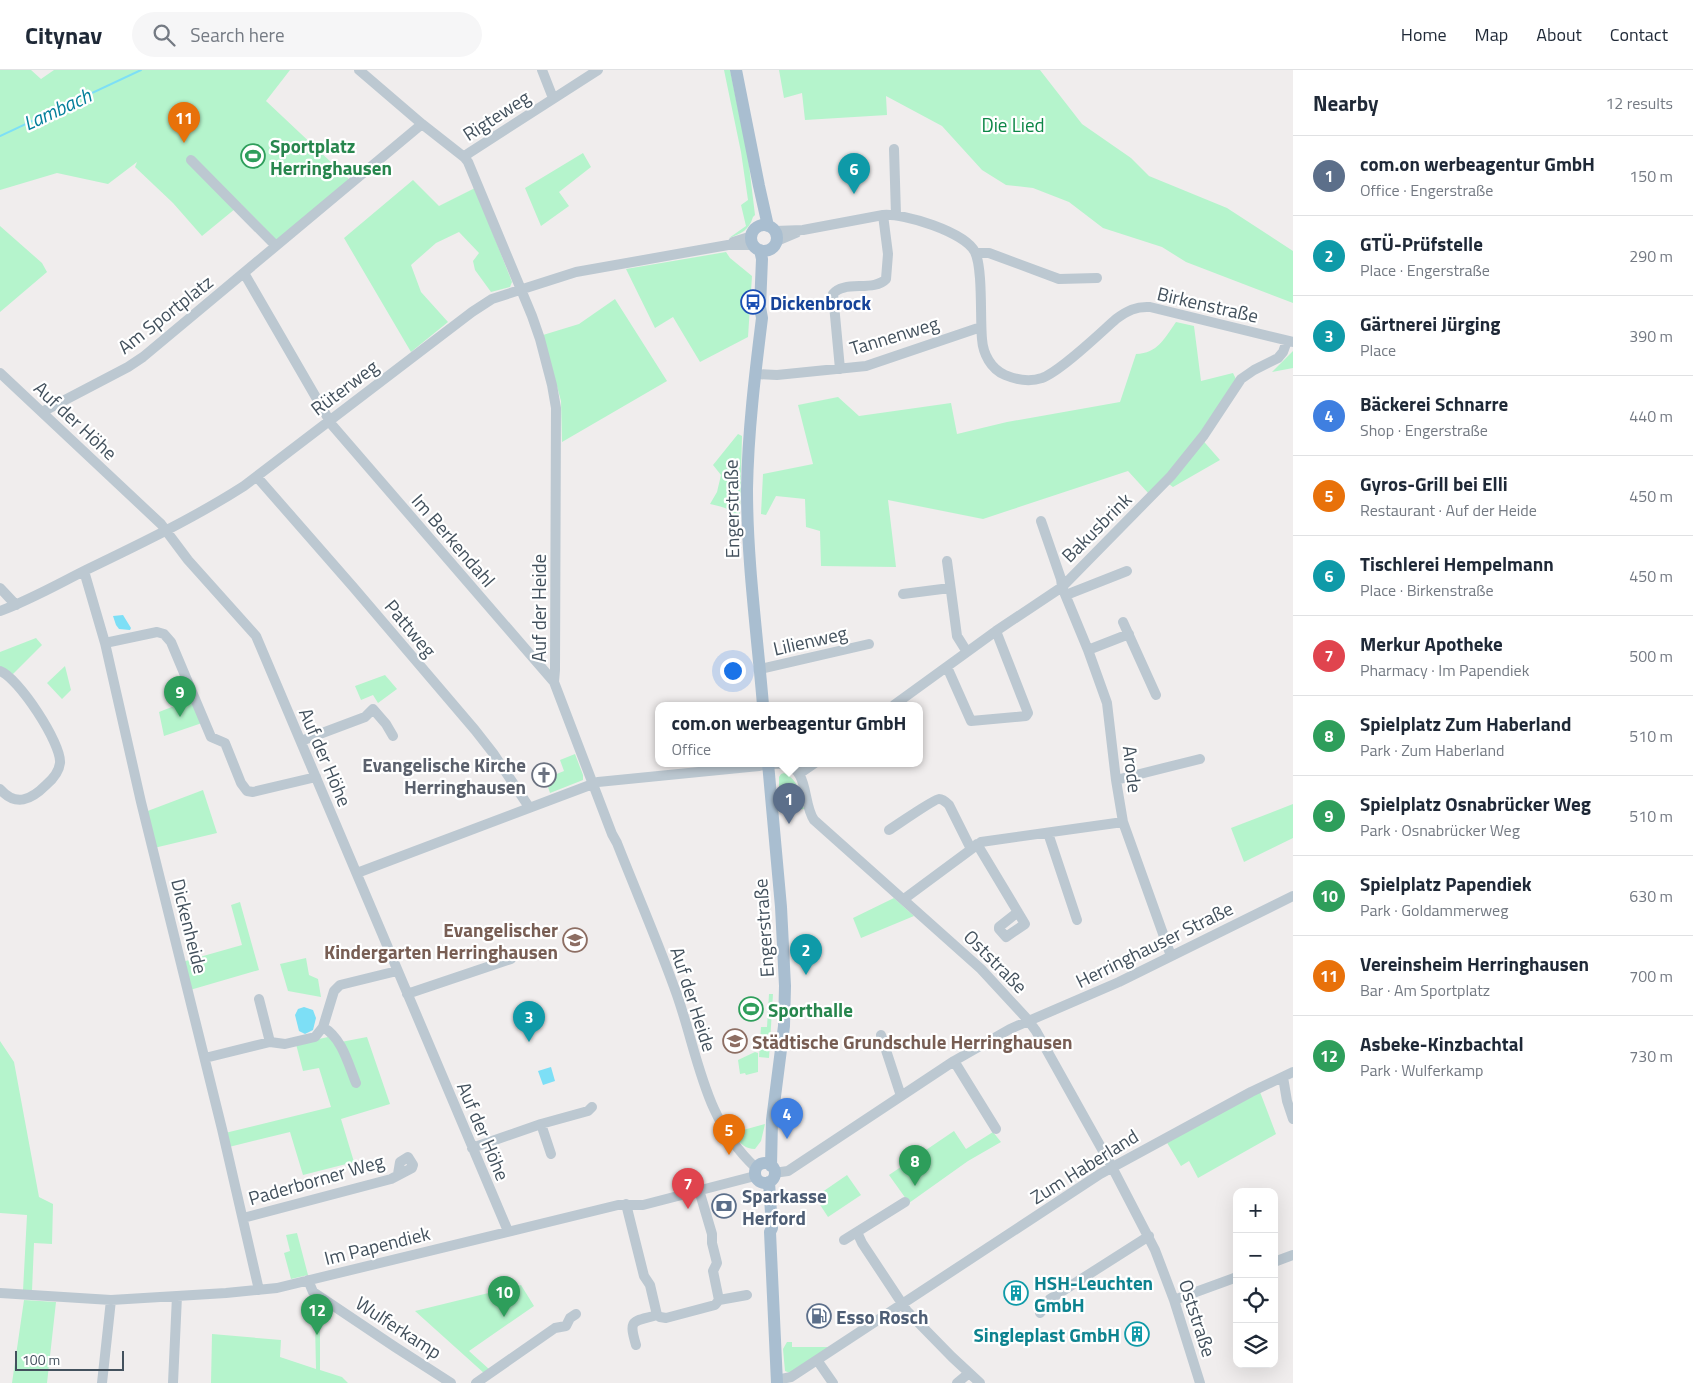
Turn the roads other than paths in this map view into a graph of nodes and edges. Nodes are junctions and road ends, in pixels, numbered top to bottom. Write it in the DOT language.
graph roads {
  1 [pos="360,70"];
  2 [pos="542,70"];
  3 [pos="598,70"];
  4 [pos="736,70"];
  5 [pos="553,98"];
  6 [pos="422,124"];
  7 [pos="894,148"];
  8 [pos="464,158"];
  9 [pos="191,160"];
  10 [pos="883,215"];
  11 [pos="896,215"];
  12 [pos="764,238"];
  13 [pos="276,246"];
  14 [pos="976,253"];
  15 [pos="244,273"];
  16 [pos="1097,278"];
  17 [pos="521,289"];
  18 [pos="981,327"];
  19 [pos="1290,341"];
  20 [pos="840,369"];
  21 [pos="0,373"];
  22 [pos="756,374"];
  23 [pos="42,412"];
  24 [pos="329,420"];
  25 [pos="257,477"];
  26 [pos="1041,521"];
  27 [pos="165,531"];
  28 [pos="947,561"];
  29 [pos="84,571"];
  30 [pos="1127,571"];
  31 [pos="0,588"];
  32 [pos="950,588"];
  33 [pos="1064,591"];
  34 [pos="903,594"];
  35 [pos="16,605"];
  36 [pos="0,611"];
  37 [pos="1123,622"];
  38 [pos="996,631"];
  39 [pos="1129,634"];
  40 [pos="105,644"];
  41 [pos="869,644"];
  42 [pos="1088,650"];
  43 [pos="967,652"];
  44 [pos="947,667"];
  45 [pos="760,669"];
  46 [pos="0,671"];
  47 [pos="554,682"];
  48 [pos="1156,695"];
  49 [pos="763,702"];
  50 [pos="898,702"];
  51 [pos="393,736"];
  52 [pos="301,742"];
  53 [pos="1200,759"];
  54 [pos="742,767"];
  55 [pos="768,767"];
  56 [pos="789,767"];
  57 [pos="809,767"];
  58 [pos="799,774"];
  59 [pos="316,777"];
  60 [pos="1116,780"];
  61 [pos="592,784"];
  62 [pos="0,789"];
  63 [pos="529,807"];
  64 [pos="1123,822"];
  65 [pos="889,830"];
  66 [pos="1048,833"];
  67 [pos="974,846"];
  68 [pos="356,873"];
  69 [pos="1293,896"];
  70 [pos="904,899"];
  71 [pos="1018,912"];
  72 [pos="1077,920"];
  73 [pos="1171,956"];
  74 [pos="511,958"];
  75 [pos="397,971"];
  76 [pos="407,994"];
  77 [pos="259,999"];
  78 [pos="1028,1020"];
  79 [pos="323,1027"];
  80 [pos="881,1035"];
  81 [pos="270,1042"];
  82 [pos="205,1058"];
  83 [pos="954,1061"];
  84 [pos="1293,1072"];
  85 [pos="1283,1077"];
  86 [pos="356,1083"];
  87 [pos="900,1096"];
  88 [pos="592,1107"];
  89 [pos="1293,1119"];
  90 [pos="541,1124"];
  91 [pos="996,1129"];
  92 [pos="472,1148"];
  93 [pos="551,1154"];
  94 [pos="1112,1167"];
  95 [pos="764,1173"];
  96 [pos="398,1174"];
  97 [pos="700,1190"];
  98 [pos="905,1202"];
  99 [pos="626,1204"];
  100 [pos="244,1218"];
  101 [pos="508,1231"];
  102 [pos="857,1232"];
  103 [pos="1149,1236"];
  104 [pos="844,1240"];
  105 [pos="1293,1254"];
  106 [pos="1278,1260"];
  107 [pos="1234,1278"];
  108 [pos="308,1280"];
  109 [pos="259,1290"];
  110 [pos="0,1293"];
  111 [pos="747,1295"];
  112 [pos="178,1296"];
  113 [pos="111,1300"];
  114 [pos="720,1300"];
  115 [pos="1174,1300"];
  116 [pos="902,1303"];
  117 [pos="1040,1312"];
  118 [pos="576,1314"];
  119 [pos="657,1314"];
  120 [pos="636,1345"];
  121 [pos="817,1360"];
  122 [pos="969,1373"];
  123 [pos="777,1381"];
  124 [pos="102,1383"];
  125 [pos="173,1383"];
  126 [pos="452,1383"];
  127 [pos="476,1383"];
  128 [pos="833,1383"];
  129 [pos="956,1383"];
  130 [pos="980,1383"];
  131 [pos="1200,1383"];
  1 -- 6 [label="street, Auf der Heide"];
  2 -- 5 [label="street"];
  3 -- 5 [label="street, Rigteweg"];
  4 -- 12 [label="main road, Engerstraße"];
  5 -- 8 [label="street, Rigteweg"];
  6 -- 8 [label="street, Auf der Heide"];
  6 -- 13 [label="street, Am Sportplatz"];
  7 -- 11 [label="street"];
  8 -- 17 [label="street, Auf der Heide"];
  9 -- 13 [label="street"];
  10 -- 11 [label="street"];
  10 -- 12 [label="street"];
  10 -- 20 [label="street"];
  11 -- 14 [label="street"];
  12 -- 17 [label="street, Rüterweg"];
  12 -- 22 [label="main road, Engerstraße"];
  13 -- 15 [label="street, Am Sportplatz"];
  14 -- 16 [label="street"];
  14 -- 18 [label="street, Birkenstraße"];
  15 -- 23 [label="street, Am Sportplatz"];
  15 -- 24 [label="street, Im Berkendahl"];
  17 -- 24 [label="street, Rüterweg"];
  17 -- 47 [label="street, Auf der Heide"];
  18 -- 19 [label="street, Birkenstraße"];
  18 -- 20 [label="street, Tannenweg"];
  19 -- 33 [label="street, Bakusbrink"];
  20 -- 22 [label="street, Tannenweg"];
  21 -- 23 [label="street, Auf der Höhe"];
  22 -- 45 [label="main road, Engerstraße"];
  23 -- 27 [label="street, Auf der Höhe"];
  24 -- 25 [label="street, Rüterweg"];
  24 -- 47 [label="street, Im Berkendahl"];
  25 -- 27 [label="street, Rüterweg"];
  25 -- 63 [label="street, Pattweg"];
  26 -- 33 [label="street, Arode"];
  27 -- 29 [label="street, Rüterweg"];
  27 -- 52 [label="street, Auf der Höhe"];
  28 -- 32 [label="street"];
  29 -- 35 [label="street, Rüterweg"];
  29 -- 40 [label="street, Dickenheide"];
  30 -- 33 [label="street"];
  31 -- 35 [label="street"];
  32 -- 34 [label="street"];
  32 -- 43 [label="street"];
  33 -- 38 [label="street, Bakusbrink"];
  33 -- 42 [label="street, Arode"];
  35 -- 36 [label="street, Rüterweg"];
  37 -- 39 [label="street"];
  38 -- 43 [label="street, Bakusbrink"];
  38 -- 44 [label="street"];
  39 -- 42 [label="street"];
  39 -- 48 [label="street"];
  40 -- 59 [label="street"];
  40 -- 82 [label="street, Dickenheide"];
  41 -- 45 [label="street, Lilienweg"];
  42 -- 60 [label="street, Arode"];
  43 -- 44 [label="street, Bakusbrink"];
  44 -- 50 [label="street, Bakusbrink"];
  45 -- 49 [label="main road, Engerstraße"];
  46 -- 62 [label="street"];
  47 -- 61 [label="street, Auf der Heide"];
  51 -- 52 [label="street"];
  52 -- 59 [label="street, Auf der Höhe"];
  53 -- 60 [label="street"];
  54 -- 61 [label="street"];
  55 -- 95 [label="main road, Engerstraße"];
  56 -- 58 [label="street"];
  57 -- 58 [label="street"];
  58 -- 70 [label="street, Oststraße"];
  59 -- 68 [label="street, Auf der Höhe"];
  60 -- 64 [label="street, Arode"];
  61 -- 63 [label="street"];
  61 -- 95 [label="street, Auf der Heide"];
  63 -- 68 [label="street"];
  64 -- 66 [label="street"];
  64 -- 73 [label="street, Arode"];
  65 -- 67 [label="street"];
  66 -- 67 [label="street"];
  66 -- 72 [label="street"];
  67 -- 70 [label="street"];
  67 -- 71 [label="street"];
  68 -- 75 [label="street, Auf der Höhe"];
  69 -- 73 [label="street, Herringhauser Straße"];
  70 -- 78 [label="street, Oststraße"];
  73 -- 78 [label="street, Herringhauser Straße"];
  74 -- 76 [label="street"];
  75 -- 76 [label="street, Auf der Höhe"];
  75 -- 79 [label="street"];
  76 -- 92 [label="street, Auf der Höhe"];
  77 -- 81 [label="street"];
  78 -- 83 [label="street, Im Papendiek"];
  78 -- 94 [label="street, Oststraße"];
  79 -- 81 [label="street"];
  79 -- 86 [label="street"];
  80 -- 87 [label="street"];
  81 -- 82 [label="street"];
  82 -- 100 [label="street, Dickenheide"];
  83 -- 87 [label="street, Im Papendiek"];
  83 -- 91 [label="street"];
  84 -- 85 [label="street, Zum Haberland"];
  85 -- 89 [label="street"];
  85 -- 94 [label="street, Zum Haberland"];
  87 -- 95 [label="street, Im Papendiek"];
  88 -- 90 [label="street"];
  90 -- 92 [label="street"];
  90 -- 93 [label="street"];
  92 -- 101 [label="street, Auf der Höhe"];
  94 -- 103 [label="street, Oststraße"];
  94 -- 116 [label="street, Zum Haberland"];
  95 -- 97 [label="street, Im Papendiek"];
  95 -- 123 [label="main road, Engerstraße"];
  96 -- 100 [label="street, Paderborner Weg"];
  97 -- 99 [label="street, Im Papendiek"];
  97 -- 114 [label="street"];
  98 -- 102 [label="street"];
  99 -- 101 [label="street, Im Papendiek"];
  99 -- 119 [label="street"];
  100 -- 109 [label="street, Dickenheide"];
  101 -- 108 [label="street, Im Papendiek"];
  102 -- 104 [label="street"];
  102 -- 116 [label="street"];
  103 -- 115 [label="street, Oststraße"];
  103 -- 117 [label="street"];
  105 -- 106 [label="street"];
  107 -- 115 [label="street"];
  108 -- 109 [label="street, Im Papendiek"];
  108 -- 126 [label="street, Wulferkamp"];
  109 -- 112 [label="street, Im Papendiek"];
  110 -- 113 [label="street, Im Papendiek"];
  111 -- 114 [label="street"];
  112 -- 113 [label="street, Im Papendiek"];
  112 -- 125 [label="street"];
  113 -- 124 [label="street"];
  114 -- 119 [label="street"];
  115 -- 131 [label="street, Oststraße"];
  116 -- 121 [label="street, Zum Haberland"];
  116 -- 122 [label="street"];
  118 -- 127 [label="street"];
  119 -- 120 [label="street"];
  121 -- 123 [label="street, Zum Haberland"];
  121 -- 128 [label="street"];
  122 -- 129 [label="street"];
  122 -- 130 [label="street"];
}
